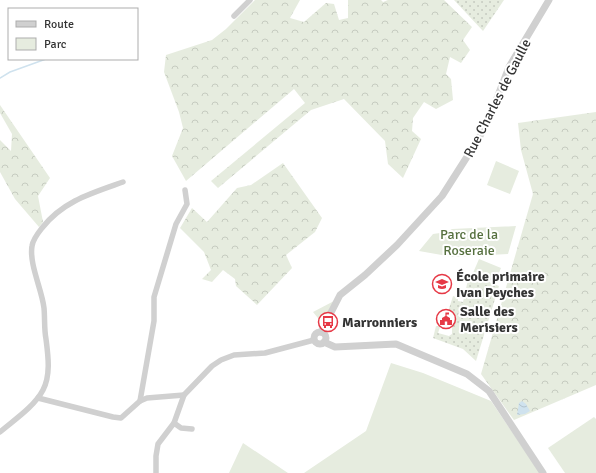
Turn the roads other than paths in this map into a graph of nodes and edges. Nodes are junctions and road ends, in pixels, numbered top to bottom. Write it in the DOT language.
graph roads {
  1 [pos="250,0"];
  2 [pos="549,0"];
  3 [pos="234,16"];
  4 [pos="123,182"];
  5 [pos="185,190"];
  6 [pos="321,332"];
  7 [pos="314,340"];
  8 [pos="324,342"];
  9 [pos="184,395"];
  10 [pos="38,398"];
  11 [pos="140,401"];
  12 [pos="174,423"];
  13 [pos="192,429"];
  14 [pos="0,432"];
  15 [pos="156,473"];
  16 [pos="543,473"];
  1 -- 3 [label="street"];
  2 -- 6 [label="street, Rue Charles de Gaulle"];
  4 -- 10 [label="street"];
  5 -- 11 [label="street"];
  6 -- 7 [label="street"];
  6 -- 8 [label="street"];
  7 -- 8 [label="street"];
  7 -- 9 [label="street"];
  8 -- 16 [label="street"];
  9 -- 11 [label="street"];
  9 -- 12 [label="street"];
  10 -- 11 [label="street"];
  10 -- 14 [label="street"];
  12 -- 13 [label="street"];
  12 -- 15 [label="street"];
}
